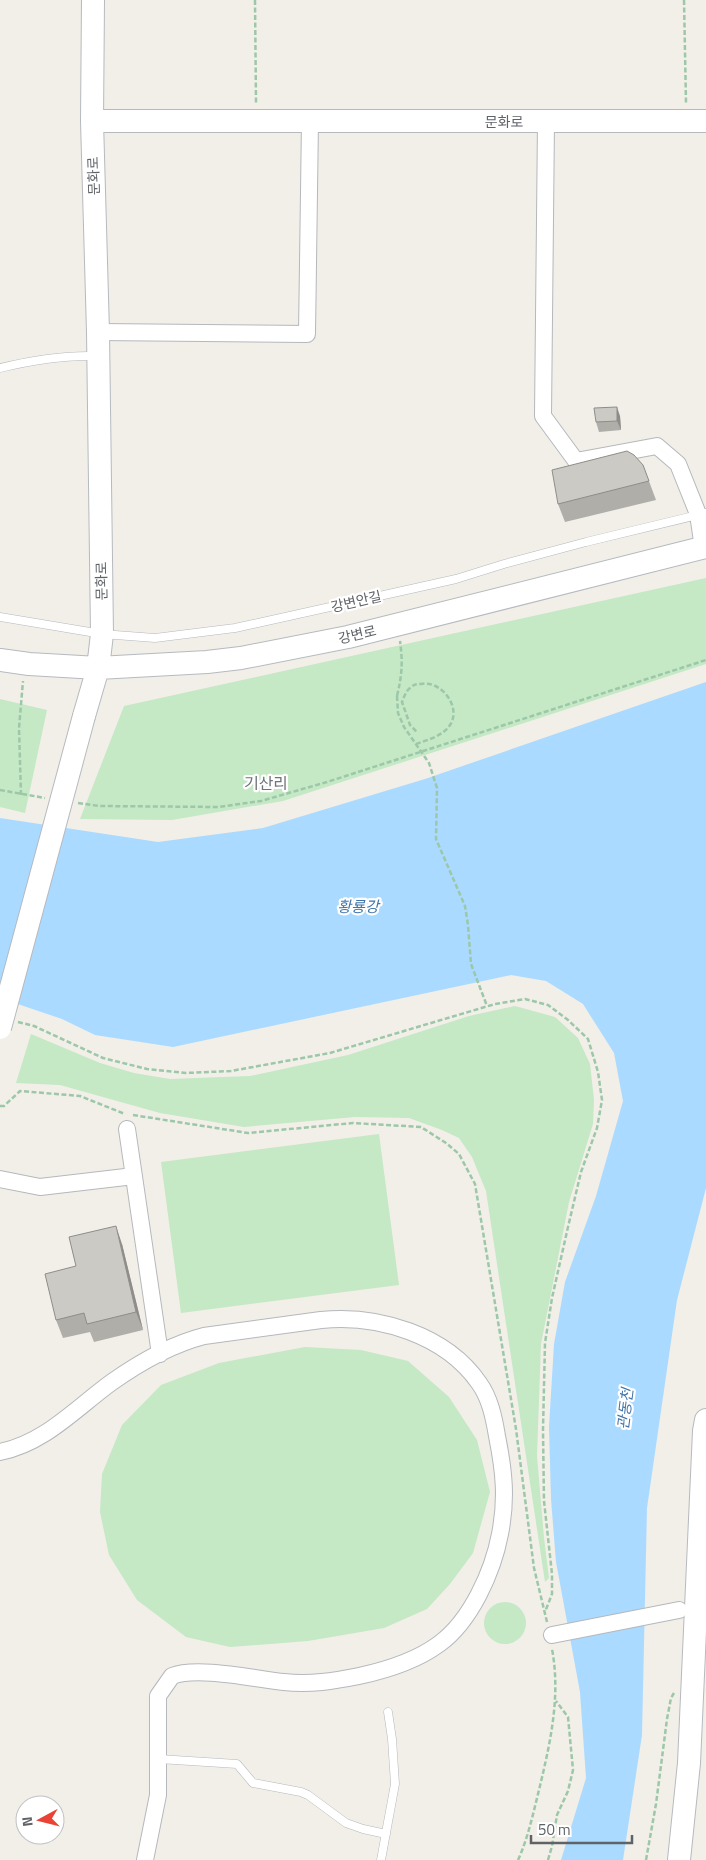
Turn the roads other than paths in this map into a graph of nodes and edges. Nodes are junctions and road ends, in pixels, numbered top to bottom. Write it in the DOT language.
graph roads {
  1 [pos="93,0"];
  2 [pos="92,121"];
  3 [pos="310,121"];
  4 [pos="546,121"];
  5 [pos="696,121"];
  6 [pos="98,332"];
  7 [pos="98,356"];
  8 [pos="0,368"];
  9 [pos="702,513"];
  10 [pos="705,547"];
  11 [pos="0,617"];
  12 [pos="102,634"];
  13 [pos="0,660"];
  14 [pos="98,668"];
  15 [pos="8,1025"];
  16 [pos="127,1129"];
  17 [pos="134,1176"];
  18 [pos="0,1179"];
  19 [pos="160,1354"];
  20 [pos="706,1420"];
  21 [pos="0,1452"];
  22 [pos="679,1610"];
  23 [pos="551,1636"];
  24 [pos="388,1712"];
  25 [pos="159,1759"];
  26 [pos="386,1834"];
  27 [pos="144,1860"];
  28 [pos="381,1860"];
  29 [pos="679,1860"];
  1 -- 2 [label="street, 문화로"];
  2 -- 3 [label="street, 문화로"];
  2 -- 6 [label="street, 문화로"];
  3 -- 4 [label="street, 문화로"];
  3 -- 6 [label="street"];
  4 -- 5 [label="street, 문화로"];
  4 -- 9 [label="street"];
  6 -- 7 [label="street, 문화로"];
  7 -- 8 [label="lane"];
  7 -- 12 [label="street, 문화로"];
  9 -- 10 [label="street"];
  9 -- 12 [label="lane, 강변안길"];
  10 -- 14 [label="street, 강변로"];
  11 -- 12 [label="lane, 강변안길"];
  12 -- 14 [label="street, 문화로"];
  13 -- 14 [label="street, 강변로"];
  14 -- 15 [label="street, 문화로, bridge"];
  16 -- 17 [label="street"];
  17 -- 18 [label="street"];
  17 -- 19 [label="street"];
  19 -- 21 [label="street"];
  19 -- 25 [label="street"];
  20 -- 29 [label="street"];
  22 -- 23 [label="street"];
  24 -- 26 [label="lane"];
  25 -- 26 [label="lane"];
  25 -- 27 [label="street"];
  26 -- 28 [label="lane"];
}
